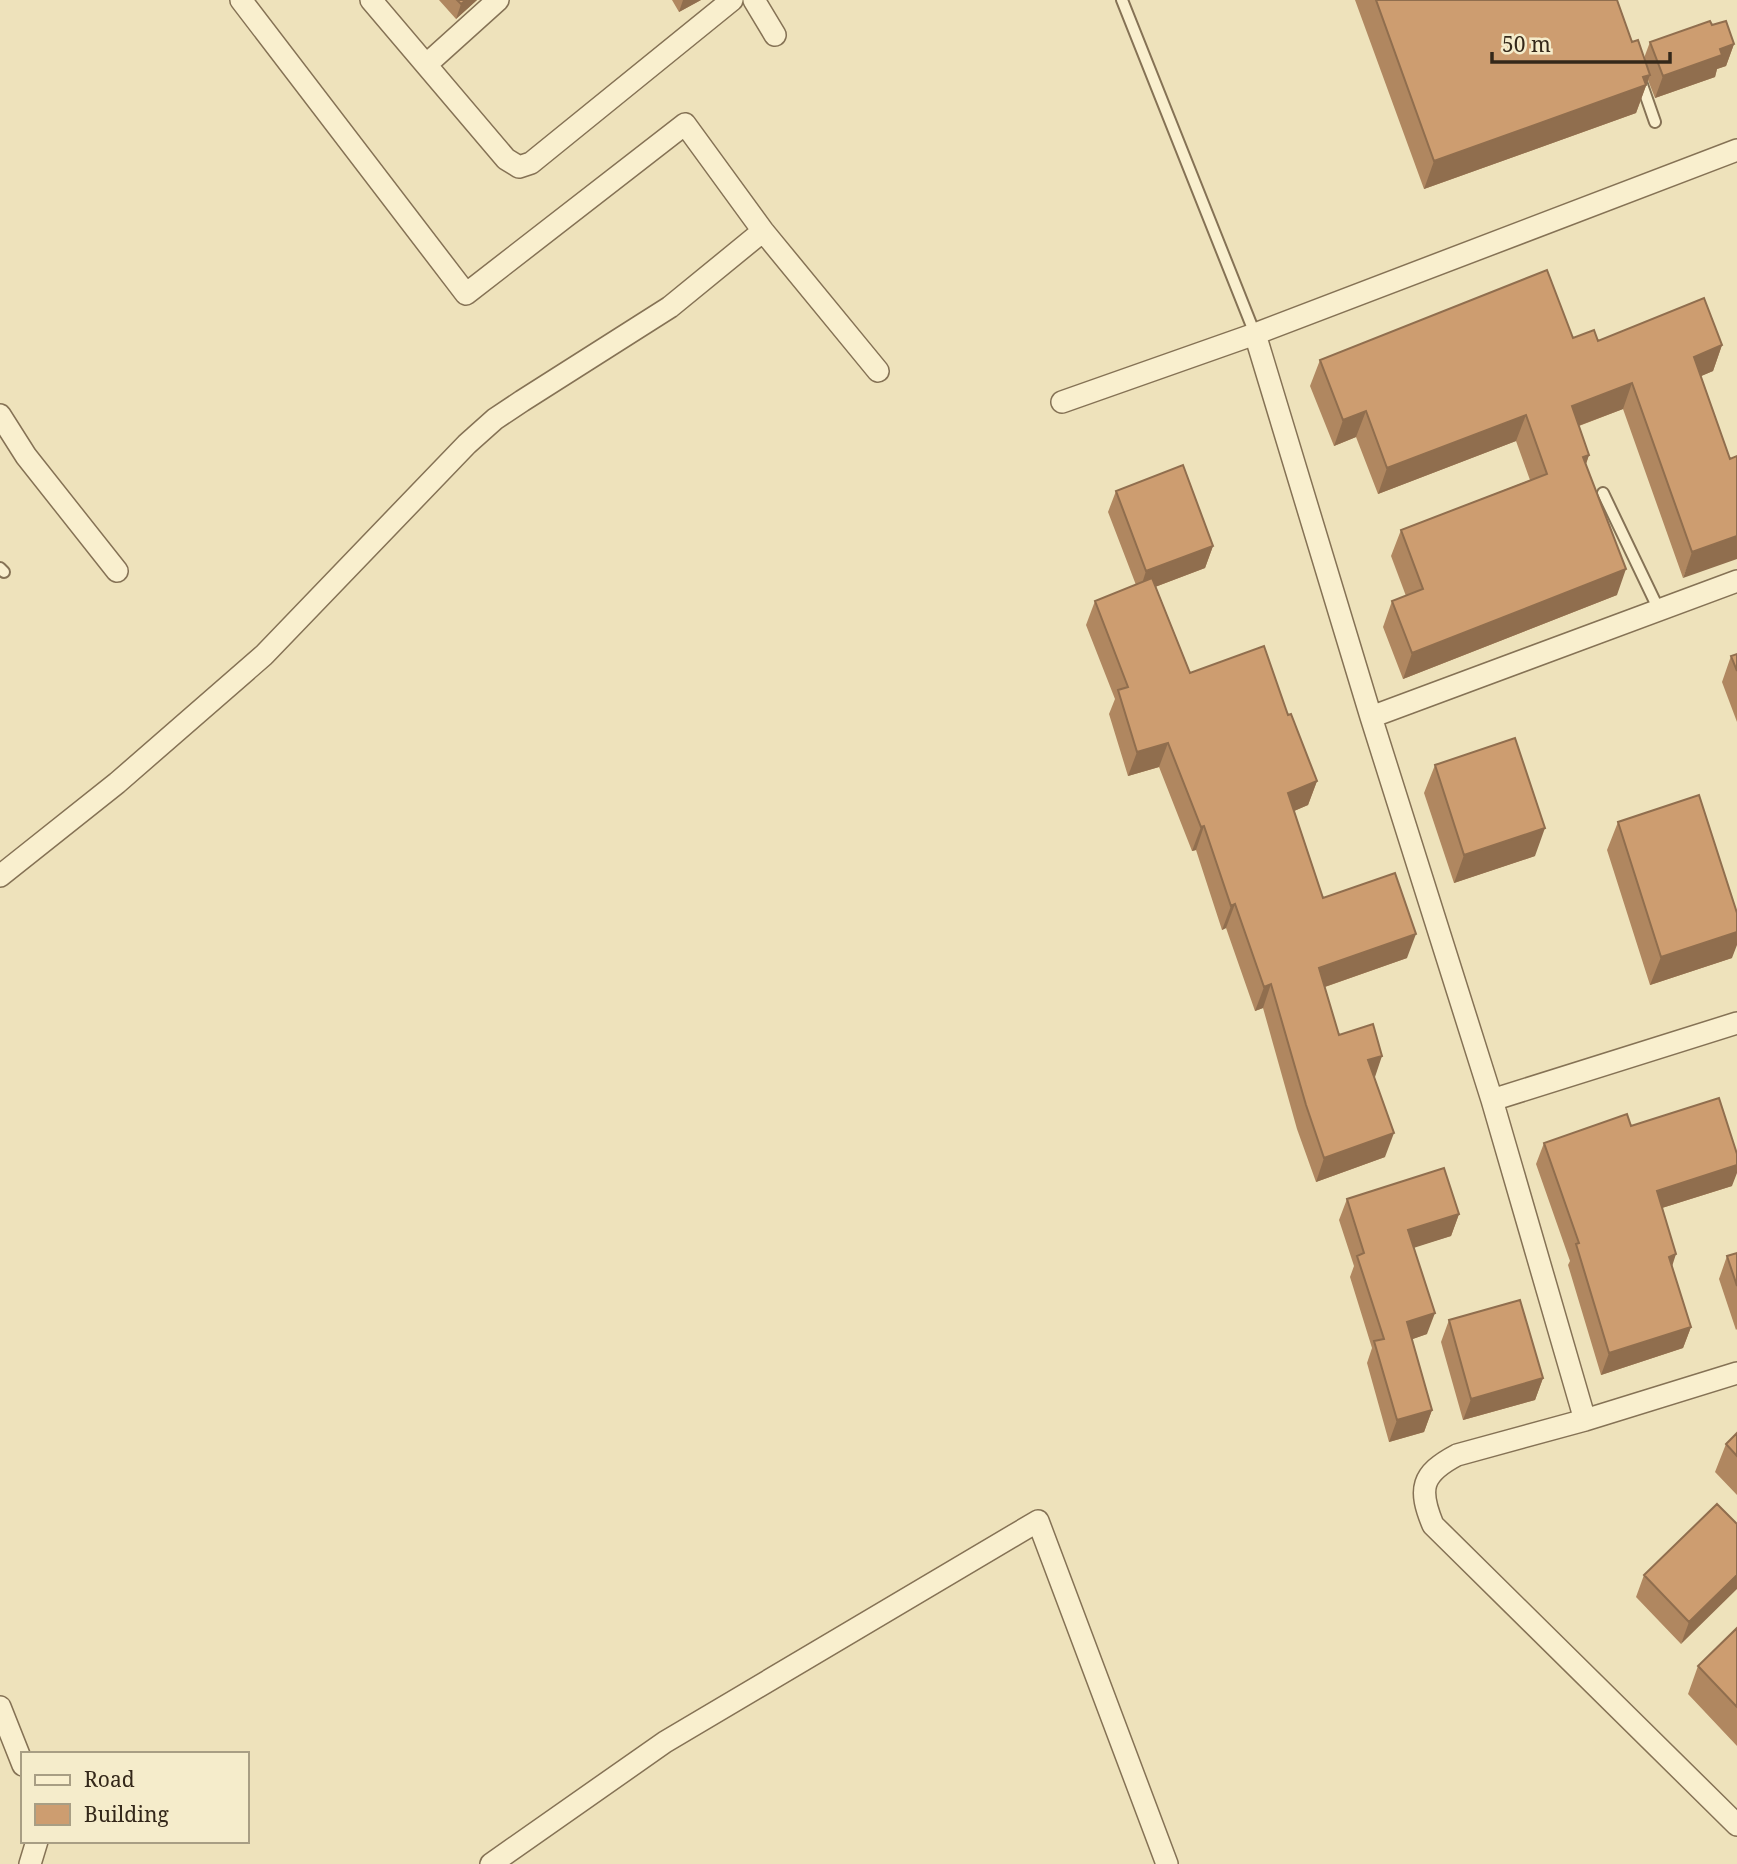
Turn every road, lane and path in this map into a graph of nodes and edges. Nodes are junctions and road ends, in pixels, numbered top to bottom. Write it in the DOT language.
graph roads {
  1 [pos="241,0"];
  2 [pos="372,0"];
  3 [pos="498,0"];
  4 [pos="732,0"];
  5 [pos="754,0"];
  6 [pos="1122,0"];
  7 [pos="775,35"];
  8 [pos="427,64"];
  9 [pos="1638,73"];
  10 [pos="1655,122"];
  11 [pos="1737,150"];
  12 [pos="763,231"];
  13 [pos="1255,334"];
  14 [pos="878,371"];
  15 [pos="1062,402"];
  16 [pos="0,415"];
  17 [pos="1603,494"];
  18 [pos="117,571"];
  19 [pos="1737,582"];
  20 [pos="1660,610"];
  21 [pos="1371,717"];
  22 [pos="0,876"];
  23 [pos="1737,1023"];
  24 [pos="1492,1100"];
  25 [pos="1737,1373"];
  26 [pos="1585,1419"];
  27 [pos="0,1707"];
  28 [pos="21,1760"];
  29 [pos="1737,1825"];
  30 [pos="36,1843"];
  31 [pos="30,1864"];
  32 [pos="491,1864"];
  33 [pos="1167,1864"];
  1 -- 12 [label="street"];
  2 -- 8 [label="street"];
  3 -- 8 [label="street"];
  4 -- 8 [label="street"];
  5 -- 7 [label="street"];
  6 -- 13 [label="lane"];
  9 -- 10 [label="lane"];
  11 -- 13 [label="street"];
  12 -- 14 [label="street"];
  12 -- 22 [label="street"];
  13 -- 15 [label="street"];
  13 -- 21 [label="street"];
  16 -- 18 [label="street"];
  17 -- 20 [label="lane"];
  19 -- 20 [label="street"];
  20 -- 21 [label="street"];
  21 -- 24 [label="street"];
  23 -- 24 [label="street"];
  24 -- 26 [label="street"];
  25 -- 26 [label="street"];
  26 -- 29 [label="street"];
  27 -- 28 [label="street"];
  30 -- 31 [label="street"];
  32 -- 33 [label="street"];
}
